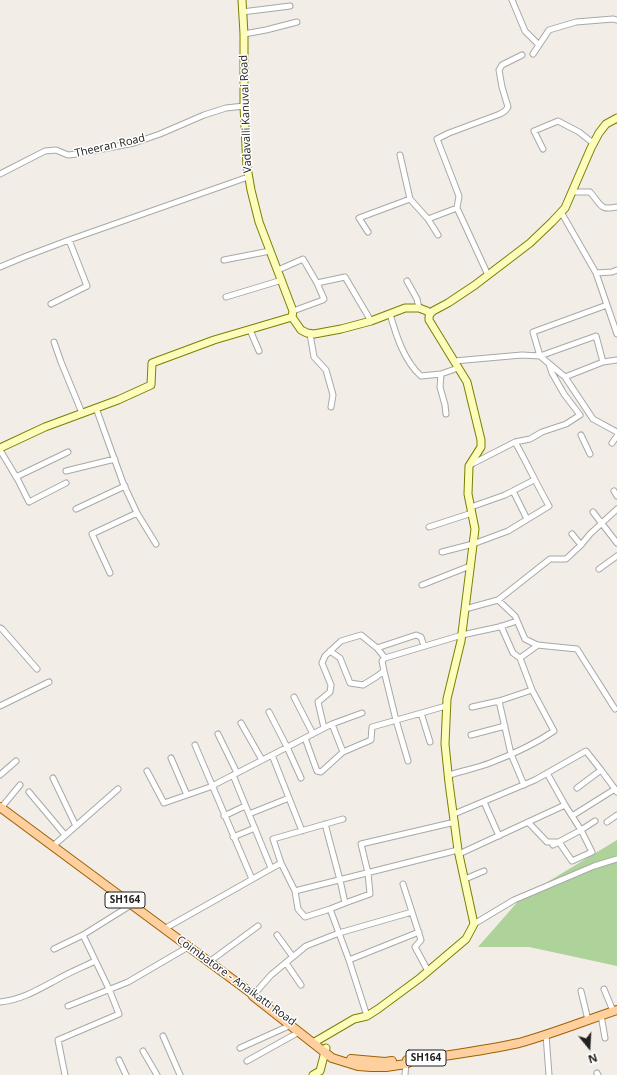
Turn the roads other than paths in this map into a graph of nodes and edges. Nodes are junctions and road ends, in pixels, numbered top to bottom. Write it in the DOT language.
graph roads {
  1 [pos="242,0"];
  2 [pos="512,0"];
  3 [pos="290,6"];
  4 [pos="242,12"];
  5 [pos="617,20"];
  6 [pos="296,22"];
  7 [pos="244,34"];
  8 [pos="539,44"];
  9 [pos="533,54"];
  10 [pos="522,55"];
  11 [pos="244,106"];
  12 [pos="617,118"];
  13 [pos="593,143"];
  14 [pos="543,149"];
  15 [pos="400,155"];
  16 [pos="0,174"];
  17 [pos="248,177"];
  18 [pos="572,192"];
  19 [pos="410,198"];
  20 [pos="617,207"];
  21 [pos="457,208"];
  22 [pos="561,212"];
  23 [pos="428,219"];
  24 [pos="368,232"];
  25 [pos="438,235"];
  26 [pos="69,240"];
  27 [pos="270,251"];
  28 [pos="224,260"];
  29 [pos="0,267"];
  30 [pos="278,270"];
  31 [pos="617,270"];
  32 [pos="596,273"];
  33 [pos="488,275"];
  34 [pos="282,280"];
  35 [pos="407,281"];
  36 [pos="317,283"];
  37 [pos="226,297"];
  38 [pos="51,304"];
  39 [pos="607,305"];
  40 [pos="419,308"];
  41 [pos="293,314"];
  42 [pos="390,314"];
  43 [pos="430,314"];
  44 [pos="371,321"];
  45 [pos="250,330"];
  46 [pos="310,334"];
  47 [pos="617,334"];
  48 [pos="54,342"];
  49 [pos="259,351"];
  50 [pos="540,356"];
  51 [pos="617,360"];
  52 [pos="454,361"];
  53 [pos="603,362"];
  54 [pos="550,364"];
  55 [pos="458,368"];
  56 [pos="442,374"];
  57 [pos="565,377"];
  58 [pos="331,406"];
  59 [pos="96,408"];
  60 [pos="82,413"];
  61 [pos="446,414"];
  62 [pos="617,426"];
  63 [pos="609,428"];
  64 [pos="617,432"];
  65 [pos="581,435"];
  66 [pos="617,436"];
  67 [pos="515,442"];
  68 [pos="612,443"];
  69 [pos="0,449"];
  70 [pos="68,452"];
  71 [pos="590,454"];
  72 [pos="115,459"];
  73 [pos="468,466"];
  74 [pos="66,471"];
  75 [pos="16,477"];
  76 [pos="534,480"];
  77 [pos="66,483"];
  78 [pos="125,486"];
  79 [pos="513,491"];
  80 [pos="76,509"];
  81 [pos="617,509"];
  82 [pos="471,510"];
  83 [pos="593,512"];
  84 [pos="137,513"];
  85 [pos="527,519"];
  86 [pos="601,523"];
  87 [pos="429,527"];
  88 [pos="572,534"];
  89 [pos="617,543"];
  90 [pos="156,544"];
  91 [pos="473,544"];
  92 [pos="581,545"];
  93 [pos="442,552"];
  94 [pos="617,556"];
  95 [pos="470,566"];
  96 [pos="599,569"];
  97 [pos="110,573"];
  98 [pos="422,585"];
  99 [pos="498,600"];
  100 [pos="465,609"];
  101 [pos="517,621"];
  102 [pos="501,626"];
  103 [pos="0,628"];
  104 [pos="462,635"];
  105 [pos="538,645"];
  106 [pos="424,646"];
  107 [pos="377,648"];
  108 [pos="330,651"];
  109 [pos="385,658"];
  110 [pos="520,658"];
  111 [pos="37,669"];
  112 [pos="384,671"];
  113 [pos="49,682"];
  114 [pos="532,690"];
  115 [pos="294,698"];
  116 [pos="499,701"];
  117 [pos="0,706"];
  118 [pos="446,706"];
  119 [pos="472,707"];
  120 [pos="615,709"];
  121 [pos="269,712"];
  122 [pos="362,713"];
  123 [pos="421,713"];
  124 [pos="396,720"];
  125 [pos="241,723"];
  126 [pos="332,724"];
  127 [pos="505,726"];
  128 [pos="324,728"];
  129 [pos="218,734"];
  130 [pos="313,734"];
  131 [pos="471,735"];
  132 [pos="305,738"];
  133 [pos="430,742"];
  134 [pos="195,745"];
  135 [pos="288,747"];
  136 [pos="343,752"];
  137 [pos="511,754"];
  138 [pos="272,755"];
  139 [pos="171,758"];
  140 [pos="262,760"];
  141 [pos="16,761"];
  142 [pos="408,761"];
  143 [pos="600,770"];
  144 [pos="147,771"];
  145 [pos="546,773"];
  146 [pos="235,774"];
  147 [pos="0,775"];
  148 [pos="448,775"];
  149 [pos="53,778"];
  150 [pos="301,778"];
  151 [pos="20,785"];
  152 [pos="524,785"];
  153 [pos="212,786"];
  154 [pos="577,788"];
  155 [pos="118,789"];
  156 [pos="616,790"];
  157 [pos="29,792"];
  158 [pos="187,795"];
  159 [pos="289,798"];
  160 [pos="484,802"];
  161 [pos="565,805"];
  162 [pos="245,806"];
  163 [pos="0,808"];
  164 [pos="249,814"];
  165 [pos="454,814"];
  166 [pos="617,815"];
  167 [pos="224,816"];
  168 [pos="572,816"];
  169 [pos="343,819"];
  170 [pos="595,821"];
  171 [pos="455,822"];
  172 [pos="528,822"];
  173 [pos="607,822"];
  174 [pos="325,824"];
  175 [pos="76,826"];
  176 [pos="254,828"];
  177 [pos="581,830"];
  178 [pos="302,831"];
  179 [pos="65,836"];
  180 [pos="499,836"];
  181 [pos="233,837"];
  182 [pos="559,842"];
  183 [pos="553,845"];
  184 [pos="53,846"];
  185 [pos="459,852"];
  186 [pos="617,859"];
  187 [pos="281,863"];
  188 [pos="271,868"];
  189 [pos="484,871"];
  190 [pos="368,873"];
  191 [pos="252,879"];
  192 [pos="465,879"];
  193 [pos="340,880"];
  194 [pos="403,884"];
  195 [pos="295,891"];
  196 [pos="345,903"];
  197 [pos="131,905"];
  198 [pos="330,909"];
  199 [pos="412,912"];
  200 [pos="474,924"];
  201 [pos="258,926"];
  202 [pos="164,929"];
  203 [pos="419,932"];
  204 [pos="339,933"];
  205 [pos="83,935"];
  206 [pos="277,935"];
  207 [pos="188,947"];
  208 [pos="54,949"];
  209 [pos="293,957"];
  210 [pos="349,960"];
  211 [pos="95,961"];
  212 [pos="209,962"];
  213 [pos="286,963"];
  214 [pos="428,971"];
  215 [pos="301,984"];
  216 [pos="109,989"];
  217 [pos="604,990"];
  218 [pos="581,991"];
  219 [pos="253,993"];
  220 [pos="0,1002"];
  221 [pos="68,1006"];
  222 [pos="615,1011"];
  223 [pos="601,1015"];
  224 [pos="364,1016"];
  225 [pos="588,1020"];
  226 [pos="291,1025"];
  227 [pos="299,1032"];
  228 [pos="546,1035"];
  229 [pos="163,1036"];
  230 [pos="605,1038"];
  231 [pos="320,1046"];
  232 [pos="240,1048"];
  233 [pos="144,1051"];
  234 [pos="119,1060"];
  235 [pos="247,1061"];
  236 [pos="408,1061"];
  237 [pos="317,1074"];
  238 [pos="65,1075"];
  239 [pos="126,1075"];
  240 [pos="157,1075"];
  241 [pos="180,1075"];
  242 [pos="405,1075"];
  243 [pos="550,1075"];
  1 -- 4 [label="main road, Vadavalli Kanuvai Road"];
  2 -- 8 [label="street"];
  3 -- 4 [label="street"];
  4 -- 7 [label="main road, Vadavalli Kanuvai Road"];
  5 -- 8 [label="street"];
  6 -- 7 [label="street"];
  7 -- 11 [label="main road, Vadavalli Kanuvai Road"];
  8 -- 9 [label="street"];
  10 -- 21 [label="street"];
  11 -- 16 [label="street, Theeran Road"];
  11 -- 17 [label="main road, Vadavalli Kanuvai Road"];
  12 -- 13 [label="main road"];
  13 -- 14 [label="street"];
  13 -- 18 [label="main road"];
  15 -- 19 [label="street"];
  17 -- 26 [label="street"];
  17 -- 27 [label="main road, Vadavalli Kanuvai Road"];
  18 -- 20 [label="street"];
  18 -- 22 [label="main road"];
  19 -- 23 [label="street"];
  19 -- 24 [label="street"];
  21 -- 23 [label="street"];
  21 -- 33 [label="street"];
  22 -- 32 [label="street"];
  22 -- 33 [label="main road"];
  23 -- 25 [label="street"];
  26 -- 29 [label="street"];
  26 -- 38 [label="street"];
  27 -- 28 [label="street"];
  27 -- 30 [label="main road, Vadavalli Kanuvai Road"];
  30 -- 34 [label="main road, Vadavalli Kanuvai Road"];
  30 -- 36 [label="street"];
  31 -- 32 [label="street"];
  32 -- 39 [label="street"];
  33 -- 43 [label="main road"];
  34 -- 37 [label="street"];
  34 -- 41 [label="main road, Vadavalli Kanuvai Road"];
  35 -- 40 [label="street"];
  36 -- 41 [label="street"];
  36 -- 44 [label="street"];
  39 -- 47 [label="street"];
  39 -- 50 [label="street"];
  40 -- 42 [label="main road"];
  40 -- 43 [label="main road"];
  41 -- 45 [label="main road"];
  41 -- 46 [label="main road, Vadavalli Kanuvai Road"];
  42 -- 44 [label="main road"];
  42 -- 56 [label="street"];
  43 -- 52 [label="main road"];
  44 -- 46 [label="main road"];
  45 -- 49 [label="street"];
  45 -- 59 [label="main road"];
  46 -- 58 [label="street"];
  48 -- 60 [label="street"];
  50 -- 52 [label="street"];
  50 -- 53 [label="street"];
  50 -- 54 [label="street"];
  51 -- 53 [label="street"];
  52 -- 55 [label="main road"];
  53 -- 57 [label="street"];
  54 -- 57 [label="street"];
  54 -- 67 [label="street"];
  55 -- 56 [label="street"];
  55 -- 73 [label="main road"];
  56 -- 61 [label="street"];
  57 -- 63 [label="street"];
  59 -- 60 [label="main road"];
  59 -- 72 [label="street"];
  60 -- 69 [label="main road"];
  62 -- 63 [label="street"];
  63 -- 64 [label="street"];
  65 -- 71 [label="street"];
  66 -- 68 [label="street"];
  67 -- 73 [label="street"];
  67 -- 76 [label="street"];
  69 -- 75 [label="street"];
  70 -- 75 [label="street"];
  72 -- 74 [label="street"];
  72 -- 78 [label="street"];
  73 -- 82 [label="main road"];
  75 -- 77 [label="street"];
  76 -- 79 [label="street"];
  76 -- 85 [label="street"];
  78 -- 80 [label="street"];
  78 -- 84 [label="street"];
  79 -- 82 [label="street"];
  79 -- 85 [label="street"];
  81 -- 86 [label="street"];
  82 -- 87 [label="street"];
  82 -- 91 [label="main road"];
  83 -- 86 [label="street"];
  84 -- 90 [label="street"];
  84 -- 97 [label="street"];
  85 -- 91 [label="street"];
  86 -- 89 [label="street"];
  86 -- 92 [label="street"];
  88 -- 92 [label="street"];
  91 -- 93 [label="street"];
  91 -- 95 [label="main road"];
  92 -- 99 [label="street"];
  94 -- 96 [label="street"];
  95 -- 98 [label="street"];
  95 -- 100 [label="main road"];
  99 -- 100 [label="street"];
  99 -- 101 [label="street"];
  100 -- 104 [label="main road"];
  101 -- 102 [label="street"];
  101 -- 105 [label="street"];
  102 -- 104 [label="street"];
  102 -- 110 [label="street"];
  103 -- 111 [label="street"];
  104 -- 106 [label="street"];
  104 -- 118 [label="main road"];
  105 -- 110 [label="street"];
  105 -- 120 [label="street"];
  106 -- 107 [label="street"];
  106 -- 109 [label="street"];
  107 -- 108 [label="street"];
  107 -- 109 [label="street"];
  108 -- 112 [label="street"];
  108 -- 128 [label="street"];
  109 -- 112 [label="street"];
  110 -- 114 [label="street"];
  112 -- 124 [label="street"];
  113 -- 117 [label="street"];
  114 -- 116 [label="street"];
  114 -- 137 [label="street"];
  115 -- 130 [label="street"];
  116 -- 119 [label="street"];
  116 -- 127 [label="street"];
  118 -- 123 [label="street"];
  118 -- 148 [label="main road"];
  121 -- 135 [label="street"];
  122 -- 126 [label="street"];
  123 -- 124 [label="street"];
  123 -- 133 [label="street"];
  124 -- 136 [label="street"];
  124 -- 142 [label="street"];
  125 -- 140 [label="street"];
  126 -- 128 [label="street"];
  126 -- 136 [label="street"];
  127 -- 131 [label="street"];
  127 -- 137 [label="street"];
  128 -- 130 [label="street"];
  129 -- 146 [label="street"];
  130 -- 132 [label="street"];
  132 -- 135 [label="street"];
  132 -- 136 [label="street"];
  134 -- 153 [label="street"];
  135 -- 138 [label="street"];
  135 -- 150 [label="street"];
  137 -- 148 [label="street"];
  137 -- 152 [label="street"];
  138 -- 140 [label="street"];
  138 -- 159 [label="street"];
  139 -- 158 [label="street"];
  140 -- 146 [label="street"];
  141 -- 147 [label="street"];
  143 -- 145 [label="street"];
  143 -- 154 [label="street"];
  143 -- 156 [label="street"];
  144 -- 158 [label="street"];
  145 -- 152 [label="street"];
  145 -- 161 [label="street"];
  146 -- 153 [label="street"];
  146 -- 162 [label="street"];
  148 -- 165 [label="main road"];
  149 -- 175 [label="street"];
  151 -- 163 [label="street"];
  152 -- 160 [label="street"];
  153 -- 158 [label="street"];
  153 -- 167 [label="street"];
  155 -- 175 [label="street"];
  156 -- 168 [label="street"];
  157 -- 179 [label="street"];
  159 -- 164 [label="street"];
  159 -- 178 [label="street"];
  160 -- 165 [label="street"];
  160 -- 180 [label="street"];
  161 -- 168 [label="street"];
  161 -- 172 [label="street"];
  162 -- 164 [label="street"];
  162 -- 167 [label="street"];
  163 -- 184 [label="main road, Coimbatore - Anaikatti Road / SH164"];
  164 -- 176 [label="street"];
  165 -- 171 [label="main road"];
  166 -- 173 [label="street"];
  167 -- 181 [label="street"];
  168 -- 177 [label="street"];
  169 -- 174 [label="street"];
  170 -- 177 [label="street"];
  171 -- 185 [label="main road"];
  171 -- 190 [label="street"];
  172 -- 180 [label="street"];
  172 -- 182 [label="street"];
  174 -- 178 [label="street"];
  174 -- 193 [label="street"];
  175 -- 179 [label="street"];
  176 -- 181 [label="street"];
  176 -- 188 [label="street"];
  177 -- 182 [label="street"];
  177 -- 182 [label="street"];
  178 -- 187 [label="street"];
  179 -- 184 [label="street"];
  180 -- 185 [label="street"];
  181 -- 191 [label="street"];
  182 -- 183 [label="street"];
  184 -- 197 [label="main road, Coimbatore - Anaikatti Road / SH164"];
  185 -- 190 [label="street"];
  185 -- 192 [label="main road"];
  186 -- 200 [label="street"];
  187 -- 188 [label="street"];
  187 -- 195 [label="street"];
  188 -- 191 [label="street"];
  189 -- 192 [label="street"];
  190 -- 193 [label="street"];
  190 -- 196 [label="street"];
  191 -- 202 [label="street"];
  192 -- 200 [label="main road"];
  193 -- 195 [label="street"];
  193 -- 196 [label="street"];
  194 -- 199 [label="street"];
  195 -- 198 [label="street"];
  196 -- 198 [label="street"];
  197 -- 202 [label="main road, Coimbatore - Anaikatti Road / SH164"];
  197 -- 205 [label="street"];
  198 -- 204 [label="street"];
  199 -- 203 [label="street"];
  199 -- 204 [label="street"];
  200 -- 214 [label="main road"];
  201 -- 212 [label="street"];
  202 -- 207 [label="main road, Coimbatore - Anaikatti Road / SH164"];
  203 -- 210 [label="street"];
  203 -- 214 [label="street"];
  204 -- 209 [label="street"];
  204 -- 210 [label="street"];
  205 -- 208 [label="street"];
  205 -- 211 [label="street"];
  206 -- 209 [label="street"];
  207 -- 212 [label="main road, Coimbatore - Anaikatti Road / SH164"];
  207 -- 216 [label="street"];
  209 -- 213 [label="street"];
  210 -- 224 [label="street"];
  211 -- 216 [label="street"];
  211 -- 220 [label="street"];
  212 -- 219 [label="main road, Coimbatore - Anaikatti Road / SH164"];
  213 -- 215 [label="street"];
  213 -- 219 [label="street"];
  214 -- 224 [label="main road"];
  216 -- 221 [label="street"];
  216 -- 238 [label="street"];
  217 -- 222 [label="street"];
  218 -- 225 [label="street"];
  219 -- 226 [label="main road"];
  219 -- 231 [label="main road, Coimbatore - Anaikatti Road / SH164"];
  222 -- 223 [label="main road, Coimbatore - Anaikatti Road / SH164"];
  223 -- 225 [label="main road, Coimbatore - Anaikatti Road / SH164"];
  223 -- 230 [label="street"];
  224 -- 231 [label="main road"];
  225 -- 228 [label="main road, Coimbatore - Anaikatti Road / SH164"];
  226 -- 227 [label="main road"];
  226 -- 232 [label="street"];
  227 -- 231 [label="main road"];
  227 -- 235 [label="street"];
  228 -- 236 [label="main road, Coimbatore - Anaikatti Road / SH164"];
  228 -- 243 [label="street"];
  229 -- 241 [label="street"];
  231 -- 236 [label="main road, Coimbatore - Anaikatti Road / SH164"];
  231 -- 237 [label="main road"];
  233 -- 240 [label="street"];
  234 -- 239 [label="street"];
  236 -- 242 [label="street"];
}
